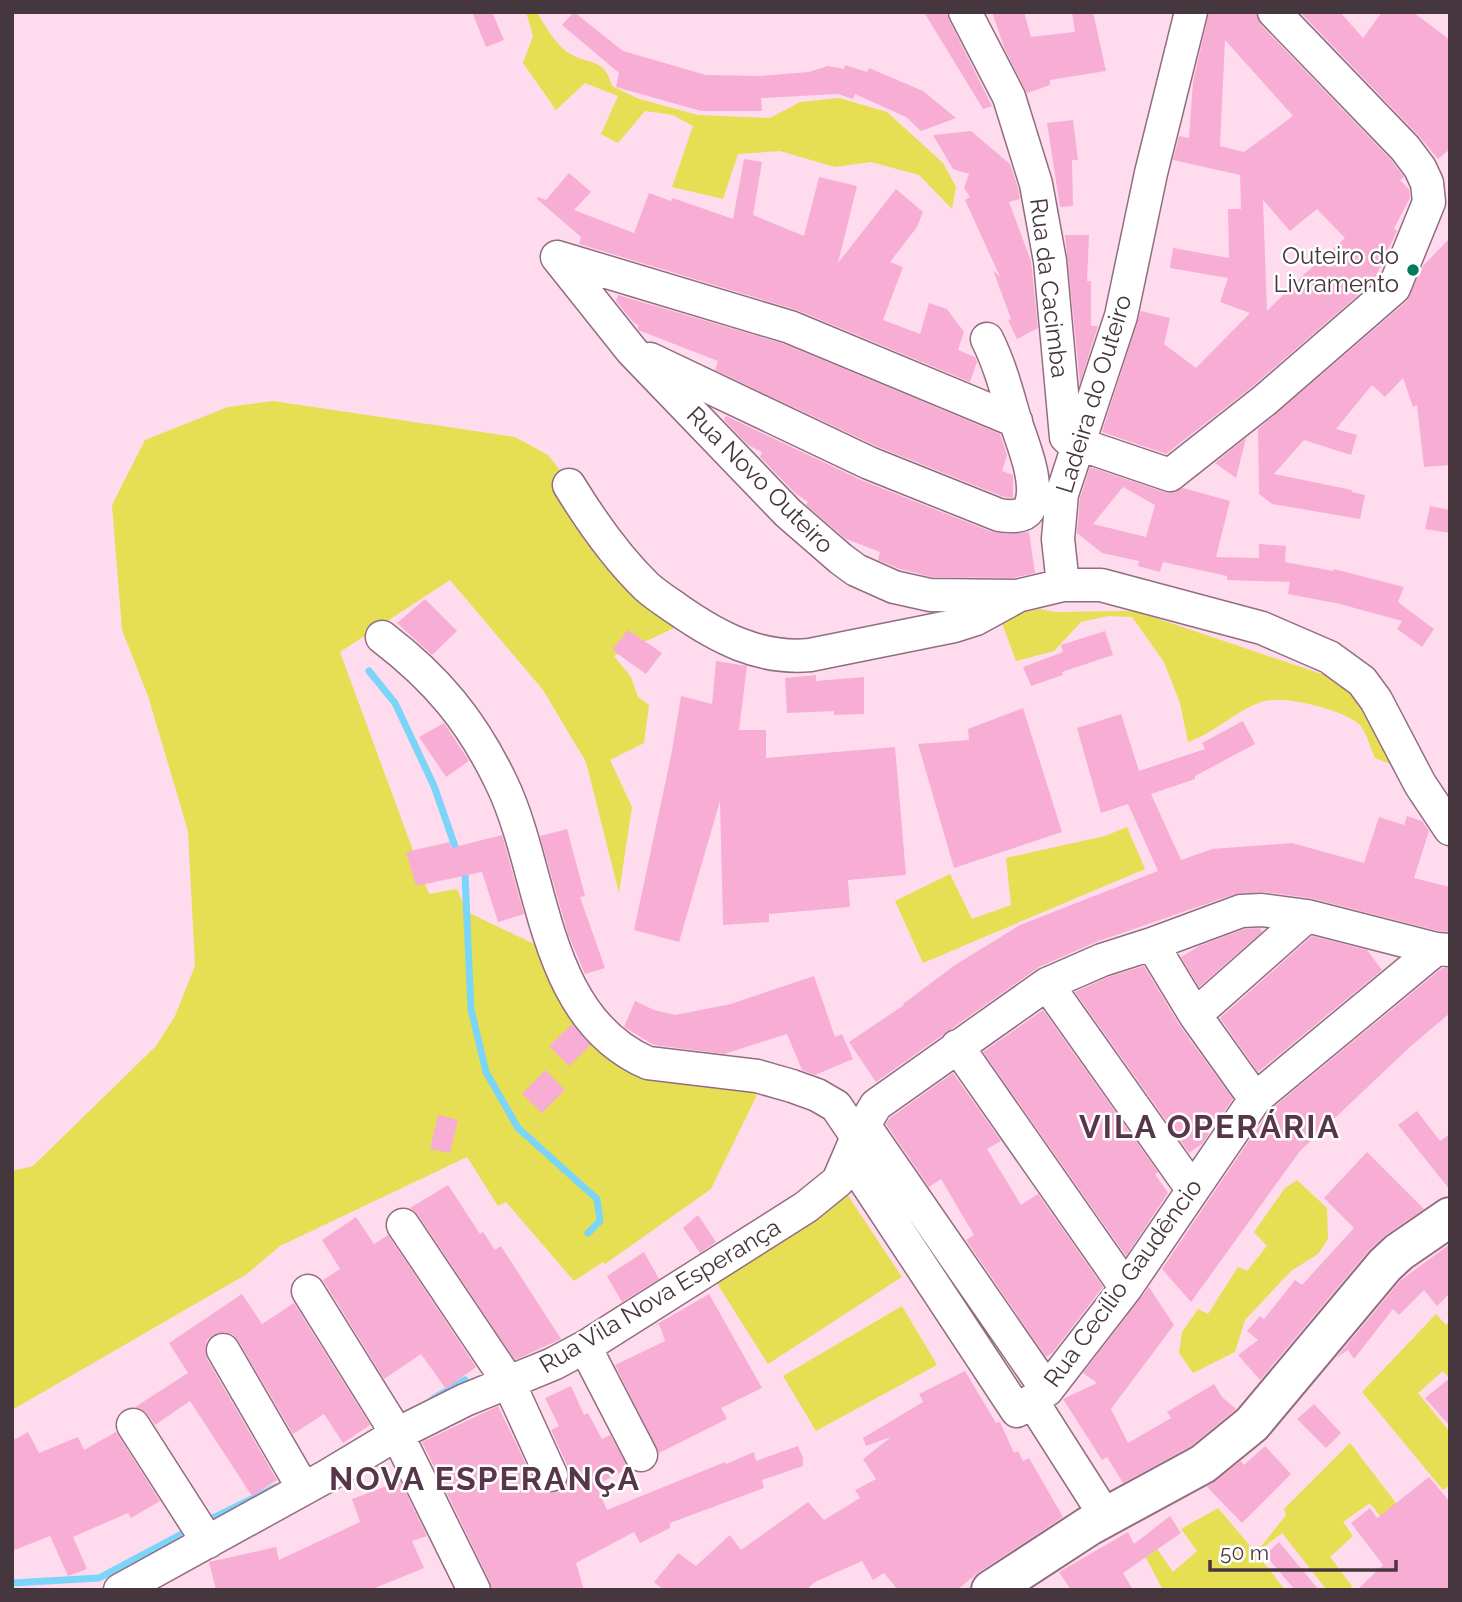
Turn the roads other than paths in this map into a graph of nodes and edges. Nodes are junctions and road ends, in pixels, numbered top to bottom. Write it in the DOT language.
graph roads {
  1 [pos="965,12"];
  2 [pos="1191,12"];
  3 [pos="1274,12"];
  4 [pos="987,339"];
  5 [pos="632,351"];
  6 [pos="1016,421"];
  7 [pos="1079,444"];
  8 [pos="569,485"];
  9 [pos="1063,586"];
  10 [pos="1017,596"];
  11 [pos="382,637"];
  12 [pos="1450,829"];
  13 [pos="1307,916"];
  14 [pos="1152,944"];
  15 [pos="1443,949"];
  16 [pos="1047,984"];
  17 [pos="1195,1015"];
  18 [pos="957,1046"];
  19 [pos="1255,1099"];
  20 [pos="857,1140"];
  21 [pos="1192,1189"];
  22 [pos="1450,1217"];
  23 [pos="403,1225"];
  24 [pos="1126,1288"];
  25 [pos="308,1291"];
  26 [pos="585,1347"];
  27 [pos="223,1350"];
  28 [pos="509,1383"];
  29 [pos="1032,1401"];
  30 [pos="134,1425"];
  31 [pos="397,1434"];
  32 [pos="642,1455"];
  33 [pos="551,1475"];
  34 [pos="303,1488"];
  35 [pos="1106,1517"];
  36 [pos="208,1542"];
  37 [pos="120,1590"];
  38 [pos="474,1590"];
  39 [pos="991,1590"];
  1 -- 7 [label="street, Rua da Cacimba"];
  2 -- 7 [label="street, Ladeira do Outeiro"];
  3 -- 7 [label="street"];
  4 -- 6 [label="street"];
  5 -- 6 [label="street"];
  5 -- 6 [label="street, Rua Novo Outeiro"];
  5 -- 10 [label="street, Rua Novo Outeiro"];
  7 -- 9 [label="street, Ladeira do Outeiro"];
  8 -- 10 [label="street"];
  9 -- 10 [label="street, Rua Novo Outeiro"];
  9 -- 12 [label="street"];
  11 -- 20 [label="street"];
  13 -- 14 [label="street, Rua Vila Nova Esperança"];
  13 -- 15 [label="street, Rua Vila Nova Esperança"];
  13 -- 17 [label="street"];
  14 -- 16 [label="street, Rua Vila Nova Esperança"];
  14 -- 17 [label="street"];
  15 -- 19 [label="street, Rua Cecílio Gaudêncio"];
  16 -- 18 [label="street, Rua Vila Nova Esperança"];
  16 -- 21 [label="street"];
  17 -- 19 [label="street"];
  18 -- 20 [label="street, Rua Vila Nova Esperança"];
  18 -- 24 [label="street"];
  19 -- 21 [label="street, Rua Cecílio Gaudêncio"];
  20 -- 26 [label="street, Rua Vila Nova Esperança"];
  20 -- 29 [label="street"];
  21 -- 24 [label="street, Rua Cecílio Gaudêncio"];
  22 -- 35 [label="main road"];
  23 -- 28 [label="street"];
  24 -- 29 [label="street, Rua Cecílio Gaudêncio"];
  25 -- 31 [label="street"];
  26 -- 28 [label="street, Rua Vila Nova Esperança"];
  26 -- 32 [label="street"];
  27 -- 34 [label="street"];
  28 -- 31 [label="street, Rua Vila Nova Esperança"];
  28 -- 33 [label="street"];
  29 -- 35 [label="street"];
  30 -- 36 [label="street"];
  31 -- 34 [label="street, Rua Vila Nova Esperança"];
  31 -- 38 [label="street"];
  34 -- 36 [label="street, Rua Vila Nova Esperança"];
  35 -- 39 [label="main road"];
  36 -- 37 [label="street, Rua Vila Nova Esperança"];
}
